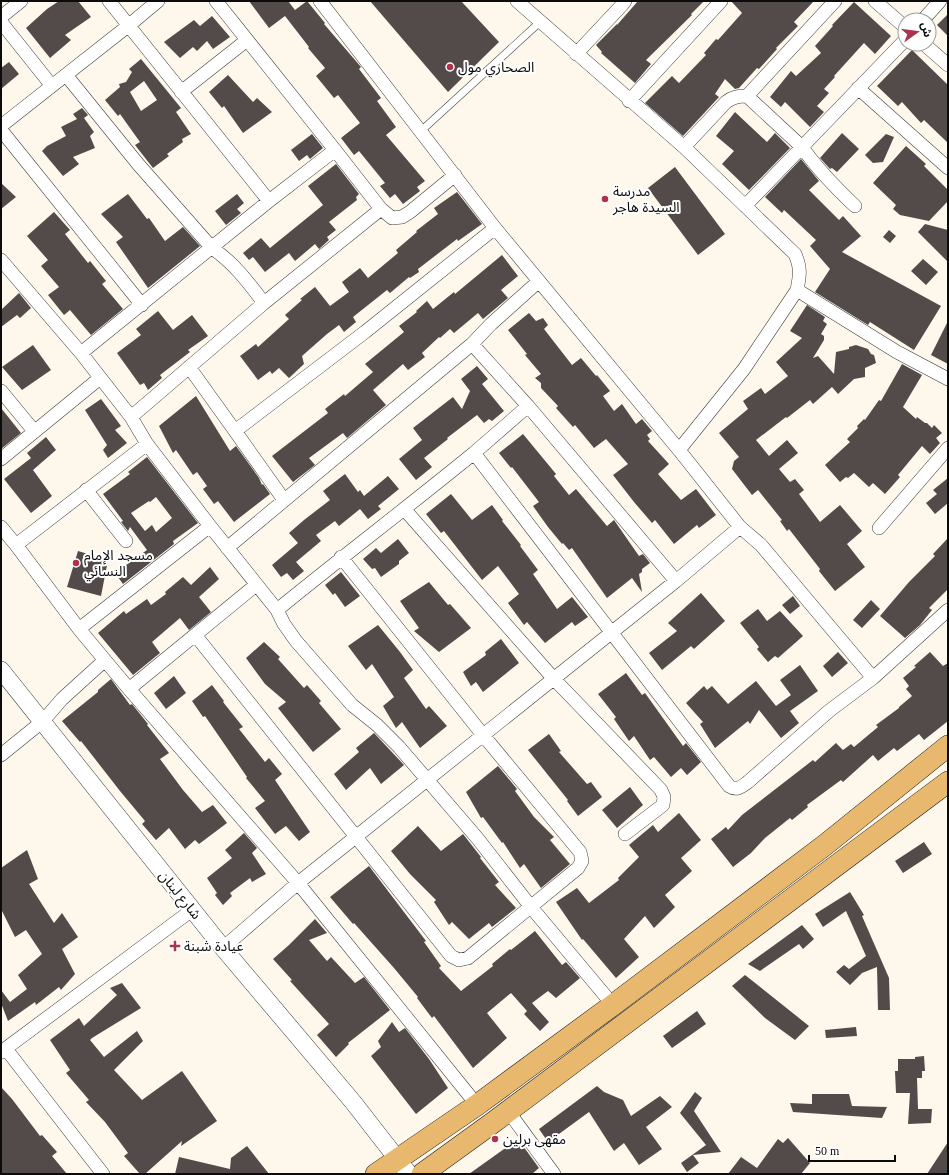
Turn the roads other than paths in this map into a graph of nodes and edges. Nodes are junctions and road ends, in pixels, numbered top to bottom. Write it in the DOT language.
graph roads {
  1 [pos="21,1"];
  2 [pos="109,1"];
  3 [pos="158,1"];
  4 [pos="216,1"];
  5 [pos="517,1"];
  6 [pos="624,1"];
  7 [pos="721,1"];
  8 [pos="835,1"];
  9 [pos="875,1"];
  10 [pos="940,1"];
  11 [pos="325,4"];
  12 [pos="930,12"];
  13 [pos="1,17"];
  14 [pos="897,20"];
  15 [pos="1,22"];
  16 [pos="540,22"];
  17 [pos="128,26"];
  18 [pos="247,40"];
  19 [pos="897,48"];
  20 [pos="933,52"];
  21 [pos="576,54"];
  22 [pos="948,65"];
  23 [pos="66,75"];
  24 [pos="52,86"];
  25 [pos="858,88"];
  26 [pos="181,92"];
  27 [pos="747,96"];
  28 [pos="629,101"];
  29 [pos="1,126"];
  30 [pos="1,130"];
  31 [pos="421,131"];
  32 [pos="684,147"];
  33 [pos="802,147"];
  34 [pos="335,150"];
  35 [pos="948,168"];
  36 [pos="455,175"];
  37 [pos="269,201"];
  38 [pos="745,206"];
  39 [pos="856,206"];
  40 [pos="381,210"];
  41 [pos="494,228"];
  42 [pos="212,248"];
  43 [pos="1,260"];
  44 [pos="539,281"];
  45 [pos="797,290"];
  46 [pos="264,303"];
  47 [pos="142,305"];
  48 [pos="472,344"];
  49 [pos="81,353"];
  50 [pos="189,367"];
  51 [pos="100,378"];
  52 [pos="948,379"];
  53 [pos="1,391"];
  54 [pos="528,406"];
  55 [pos="131,417"];
  56 [pos="34,430"];
  57 [pos="235,431"];
  58 [pos="147,444"];
  59 [pos="948,448"];
  60 [pos="679,450"];
  61 [pos="474,453"];
  62 [pos="1,459"];
  63 [pos="86,490"];
  64 [pos="284,500"];
  65 [pos="405,510"];
  66 [pos="210,526"];
  67 [pos="1,527"];
  68 [pos="740,527"];
  69 [pos="879,528"];
  70 [pos="126,541"];
  71 [pos="16,545"];
  72 [pos="227,548"];
  73 [pos="341,557"];
  74 [pos="676,581"];
  75 [pos="256,585"];
  76 [pos="277,610"];
  77 [pos="946,617"];
  78 [pos="79,629"];
  79 [pos="611,633"];
  80 [pos="196,636"];
  81 [pos="105,660"];
  82 [pos="1,670"];
  83 [pos="873,678"];
  84 [pos="554,679"];
  85 [pos="129,689"];
  86 [pos="43,721"];
  87 [pos="483,735"];
  88 [pos="948,746"];
  89 [pos="1,755"];
  90 [pos="427,779"];
  91 [pos="948,782"];
  92 [pos="624,834"];
  93 [pos="356,836"];
  94 [pos="298,883"];
  95 [pos="531,907"];
  96 [pos="192,910"];
  97 [pos="223,948"];
  98 [pos="613,1006"];
  99 [pos="3,1051"];
  100 [pos="477,1105"];
  101 [pos="508,1111"];
  102 [pos="403,1166"];
  103 [pos="103,1174"];
  104 [pos="376,1174"];
  105 [pos="422,1174"];
  106 [pos="554,1174"];
  1 -- 13 [label="street"];
  2 -- 17 [label="street"];
  3 -- 17 [label="street"];
  4 -- 18 [label="street"];
  5 -- 16 [label="street"];
  6 -- 21 [label="street"];
  7 -- 28 [label="street"];
  8 -- 27 [label="street"];
  9 -- 14 [label="street"];
  10 -- 12 [label="street"];
  11 -- 31 [label="street"];
  15 -- 24 [label="street"];
  16 -- 21 [label="street"];
  16 -- 31 [label="lane"];
  17 -- 23 [label="street"];
  17 -- 26 [label="street"];
  18 -- 26 [label="street"];
  18 -- 34 [label="street"];
  19 -- 25 [label="street"];
  20 -- 22 [label="street"];
  21 -- 28 [label="street"];
  23 -- 24 [label="street"];
  23 -- 42 [label="street"];
  24 -- 29 [label="street"];
  25 -- 33 [label="street"];
  25 -- 35 [label="street"];
  26 -- 37 [label="street"];
  27 -- 32 [label="street"];
  27 -- 33 [label="street"];
  28 -- 32 [label="street"];
  30 -- 47 [label="street"];
  31 -- 36 [label="street"];
  32 -- 38 [label="street"];
  33 -- 38 [label="street"];
  33 -- 39 [label="street"];
  34 -- 37 [label="street"];
  34 -- 40 [label="street"];
  36 -- 40 [label="street"];
  36 -- 41 [label="street"];
  37 -- 42 [label="street"];
  38 -- 45 [label="street"];
  40 -- 46 [label="street"];
  41 -- 44 [label="street"];
  41 -- 57 [label="street"];
  42 -- 46 [label="street"];
  42 -- 47 [label="street"];
  43 -- 49 [label="street"];
  44 -- 48 [label="street"];
  44 -- 60 [label="street"];
  45 -- 52 [label="street"];
  45 -- 60 [label="street"];
  46 -- 50 [label="street"];
  47 -- 49 [label="street"];
  48 -- 54 [label="street"];
  48 -- 64 [label="street"];
  49 -- 51 [label="street"];
  50 -- 55 [label="street"];
  50 -- 57 [label="street"];
  51 -- 55 [label="street"];
  51 -- 56 [label="street"];
  53 -- 56 [label="street"];
  54 -- 61 [label="street"];
  54 -- 74 [label="street"];
  55 -- 58 [label="street"];
  56 -- 62 [label="street"];
  57 -- 64 [label="street"];
  58 -- 63 [label="street"];
  58 -- 66 [label="street"];
  59 -- 69 [label="street"];
  60 -- 68 [label="street"];
  61 -- 65 [label="street"];
  61 -- 79 [label="street"];
  63 -- 70 [label="street"];
  63 -- 71 [label="street"];
  64 -- 72 [label="street"];
  65 -- 73 [label="street"];
  65 -- 84 [label="street"];
  66 -- 72 [label="street"];
  66 -- 78 [label="street"];
  67 -- 71 [label="street"];
  68 -- 74 [label="street"];
  68 -- 83 [label="street"];
  71 -- 78 [label="street"];
  72 -- 75 [label="street"];
  73 -- 76 [label="street"];
  73 -- 87 [label="street"];
  74 -- 79 [label="street"];
  75 -- 76 [label="street"];
  75 -- 80 [label="street"];
  76 -- 90 [label="street"];
  77 -- 83 [label="street"];
  78 -- 81 [label="street"];
  79 -- 83 [label="street"];
  79 -- 84 [label="street"];
  80 -- 85 [label="street"];
  80 -- 93 [label="street"];
  81 -- 85 [label="street"];
  81 -- 86 [label="street"];
  82 -- 86 [label="street, شارع لبنان"];
  84 -- 87 [label="street"];
  84 -- 92 [label="street"];
  85 -- 94 [label="street"];
  86 -- 89 [label="street"];
  86 -- 96 [label="street, شارع لبنان"];
  87 -- 90 [label="street"];
  87 -- 95 [label="street"];
  88 -- 98 [label="main road"];
  90 -- 93 [label="street"];
  90 -- 95 [label="street"];
  91 -- 101 [label="main road"];
  93 -- 94 [label="street"];
  93 -- 95 [label="street"];
  94 -- 97 [label="street"];
  94 -- 100 [label="street"];
  95 -- 98 [label="street"];
  96 -- 97 [label="street, شارع لبنان"];
  96 -- 99 [label="street"];
  97 -- 102 [label="street, شارع لبنان"];
  98 -- 100 [label="main road"];
  99 -- 103 [label="street"];
  100 -- 102 [label="main road"];
  101 -- 105 [label="main road"];
  101 -- 106 [label="street"];
  102 -- 104 [label="main road"];
}
